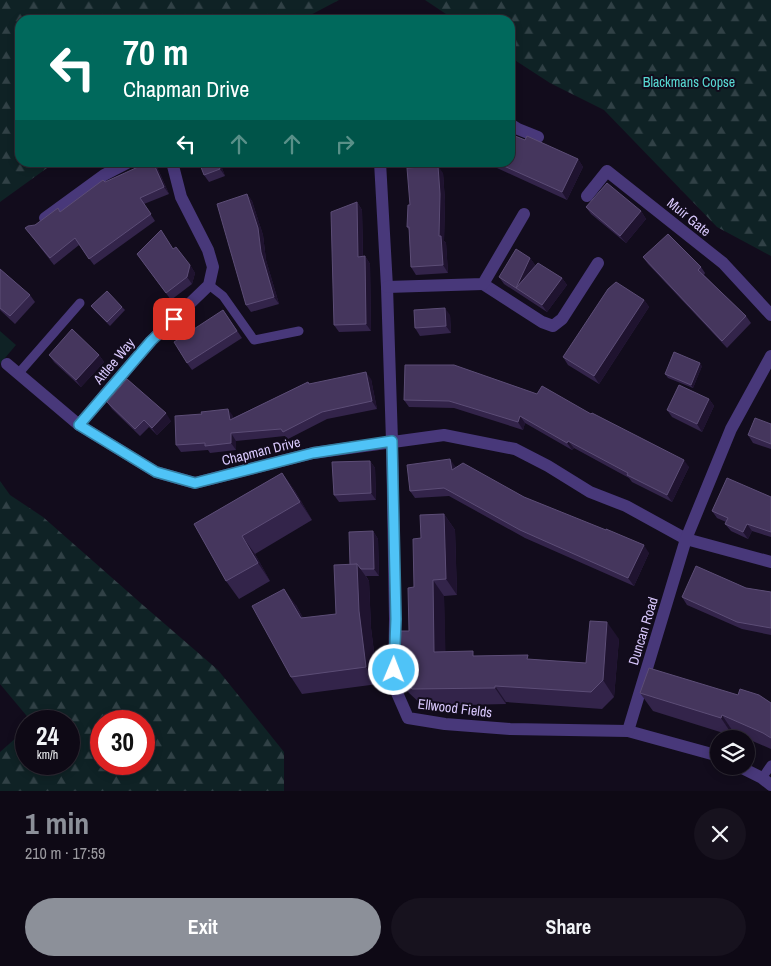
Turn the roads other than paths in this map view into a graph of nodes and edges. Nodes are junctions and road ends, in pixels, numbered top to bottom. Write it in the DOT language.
graph roads {
  1 [pos="515,126"];
  2 [pos="538,137"];
  3 [pos="119,167"];
  4 [pos="173,167"];
  5 [pos="380,167"];
  6 [pos="587,196"];
  7 [pos="524,214"];
  8 [pos="35,225"];
  9 [pos="598,263"];
  10 [pos="483,284"];
  11 [pos="209,285"];
  12 [pos="387,287"];
  13 [pos="80,303"];
  14 [pos="771,315"];
  15 [pos="299,331"];
  16 [pos="771,356"];
  17 [pos="7,364"];
  18 [pos="18,374"];
  19 [pos="79,425"];
  20 [pos="392,441"];
  21 [pos="686,539"];
  22 [pos="771,562"];
  23 [pos="628,731"];
  24 [pos="710,754"];
  25 [pos="771,765"];
  26 [pos="754,775"];
  27 [pos="766,782"];
  1 -- 2 [label="street"];
  3 -- 8 [label="street"];
  4 -- 11 [label="street"];
  5 -- 12 [label="street"];
  6 -- 14 [label="street, Muir Gate"];
  7 -- 10 [label="street"];
  9 -- 10 [label="street"];
  10 -- 12 [label="street"];
  11 -- 15 [label="lane"];
  11 -- 19 [label="street, Attlee Way"];
  12 -- 20 [label="street"];
  13 -- 18 [label="lane"];
  16 -- 21 [label="street"];
  17 -- 18 [label="street, Chapman Drive"];
  18 -- 19 [label="street, Chapman Drive"];
  19 -- 20 [label="street, Chapman Drive"];
  20 -- 21 [label="street, Chapman Drive"];
  20 -- 23 [label="street, Ellwood Fields"];
  21 -- 22 [label="street, Chapman Drive"];
  21 -- 23 [label="street, Duncan Road"];
  23 -- 24 [label="street"];
  25 -- 27 [label="lane"];
  26 -- 27 [label="street"];
}
